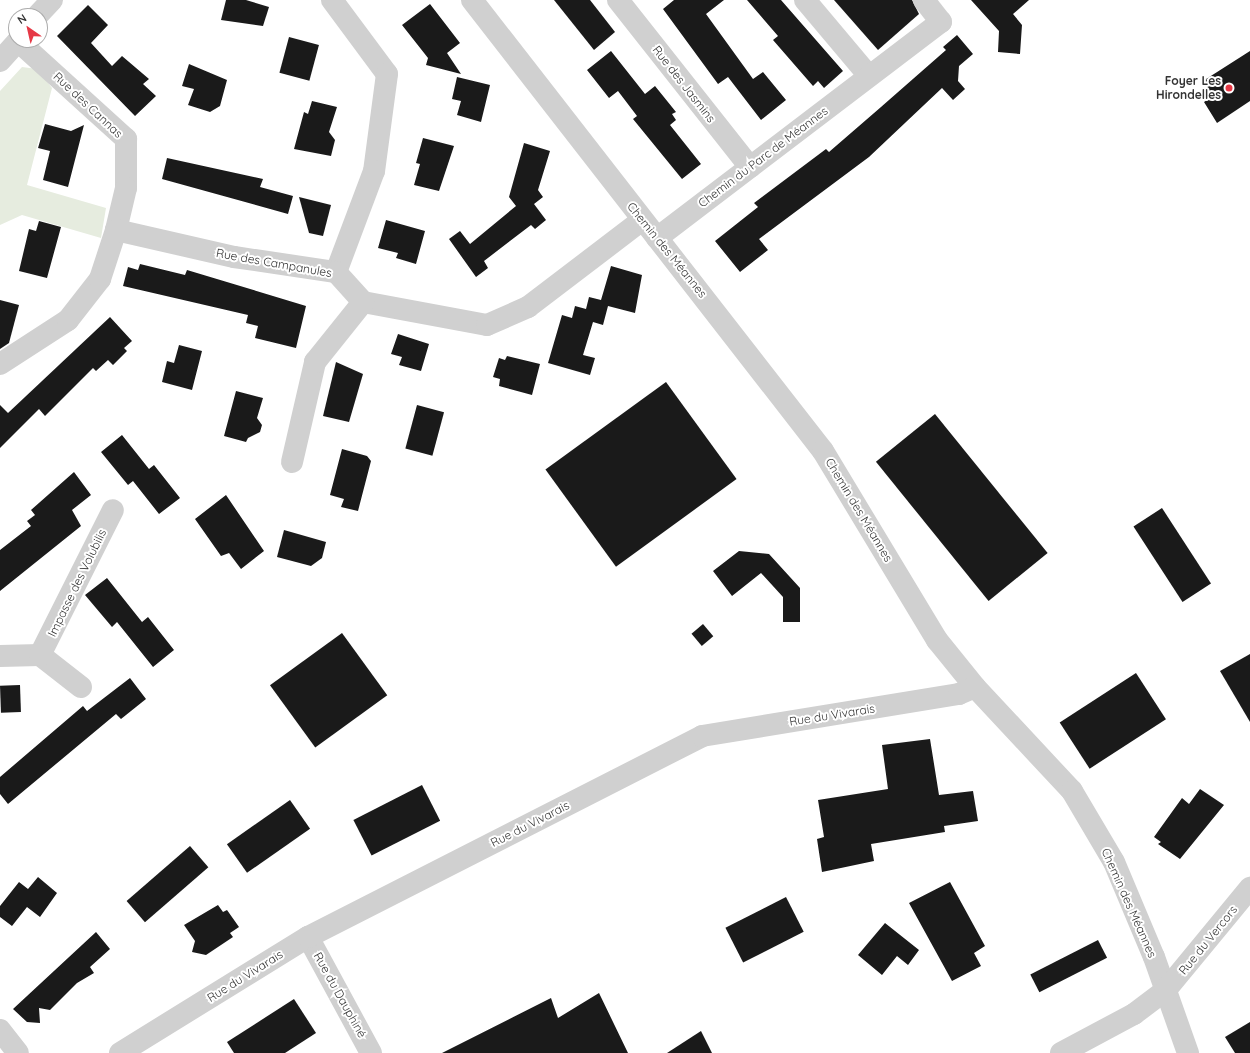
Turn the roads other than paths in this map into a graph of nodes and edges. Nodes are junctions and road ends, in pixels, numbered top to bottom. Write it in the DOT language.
graph roads {
  1 [pos="52,0"];
  2 [pos="332,0"];
  3 [pos="472,0"];
  4 [pos="618,0"];
  5 [pos="805,0"];
  6 [pos="924,0"];
  7 [pos="44,8"];
  8 [pos="12,48"];
  9 [pos="27,48"];
  10 [pos="0,61"];
  11 [pos="869,76"];
  12 [pos="750,168"];
  13 [pos="642,220"];
  14 [pos="116,230"];
  15 [pos="657,238"];
  16 [pos="336,272"];
  17 [pos="363,302"];
  18 [pos="0,364"];
  19 [pos="292,462"];
  20 [pos="113,510"];
  21 [pos="40,655"];
  22 [pos="0,656"];
  23 [pos="81,687"];
  24 [pos="975,687"];
  25 [pos="1250,888"];
  26 [pos="308,937"];
  27 [pos="1165,991"];
  28 [pos="0,1030"];
  29 [pos="18,1053"];
  30 [pos="120,1053"];
  31 [pos="372,1053"];
  32 [pos="1061,1053"];
  33 [pos="1188,1053"];
  1 -- 7 [label="street"];
  2 -- 16 [label="street"];
  3 -- 13 [label="street, Chemin des Méannes"];
  4 -- 12 [label="street, Rue des Jasmins"];
  5 -- 11 [label="street"];
  6 -- 11 [label="street, Chemin du Parc de Méannes"];
  8 -- 10 [label="street"];
  9 -- 14 [label="street, Rue des Cannas"];
  11 -- 12 [label="street, Chemin du Parc de Méannes"];
  12 -- 15 [label="street, Chemin du Parc de Méannes"];
  13 -- 15 [label="street, Chemin des Méannes"];
  13 -- 17 [label="street"];
  14 -- 16 [label="street, Rue des Campanules"];
  14 -- 18 [label="street"];
  15 -- 24 [label="street, Chemin des Méannes"];
  16 -- 17 [label="street, Rue des Campanules"];
  17 -- 19 [label="street"];
  20 -- 21 [label="street, Impasse des Volubilis"];
  21 -- 22 [label="street"];
  21 -- 23 [label="street"];
  24 -- 26 [label="street, Rue du Vivarais"];
  24 -- 27 [label="street, Chemin des Méannes"];
  25 -- 27 [label="street, Rue du Vercors"];
  26 -- 30 [label="street, Rue du Vivarais"];
  26 -- 31 [label="street, Rue du Dauphiné"];
  27 -- 32 [label="street, Rue du Vercors"];
  27 -- 33 [label="street, Chemin des Méannes"];
  28 -- 29 [label="street"];
}
